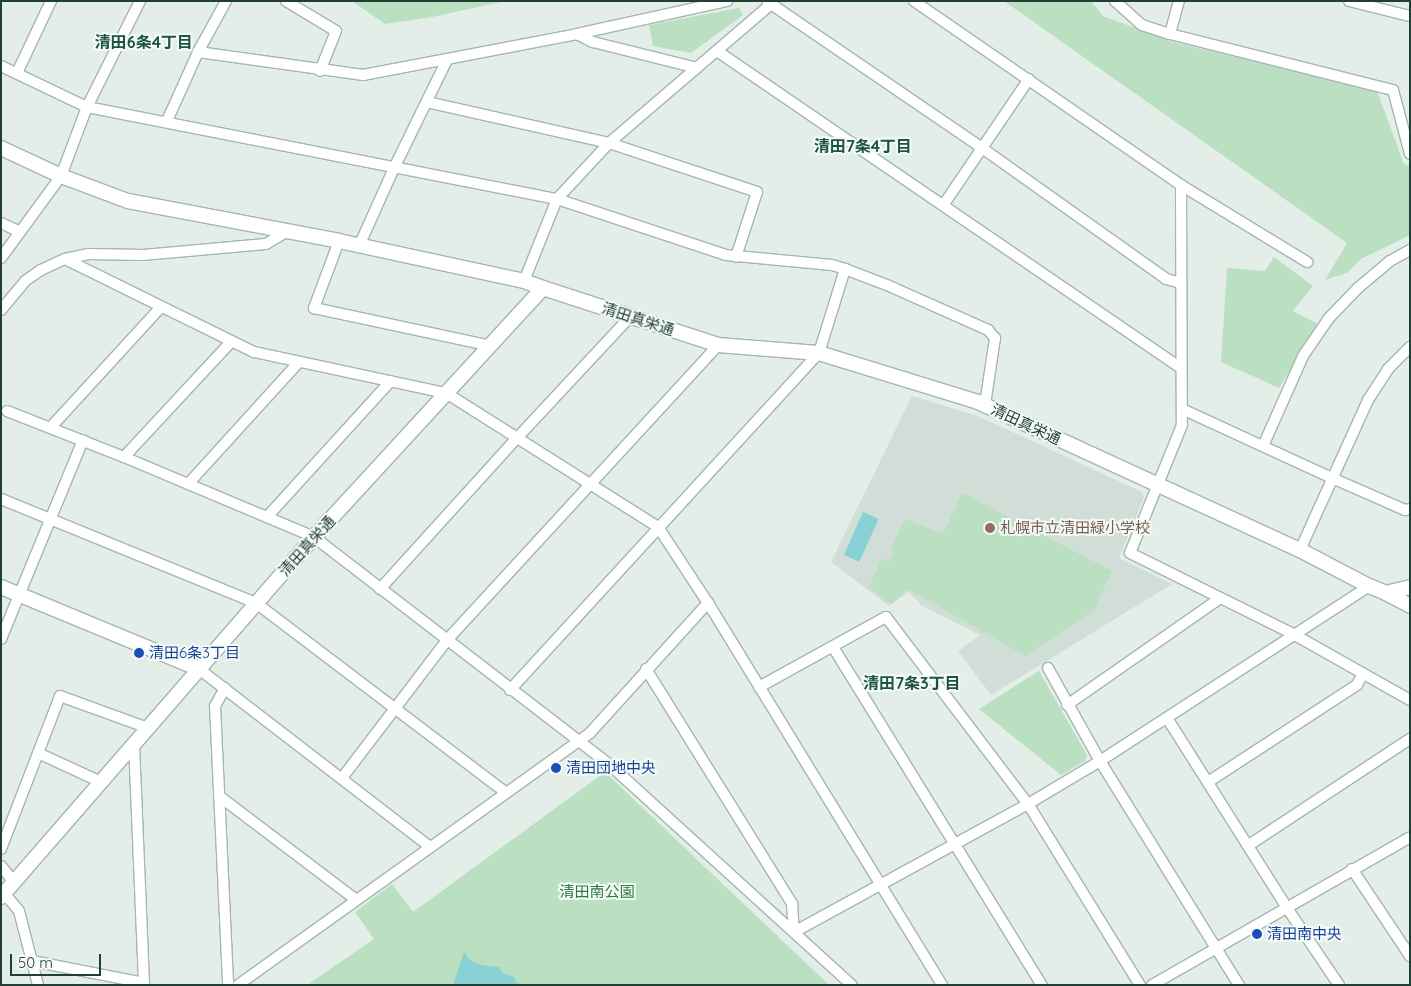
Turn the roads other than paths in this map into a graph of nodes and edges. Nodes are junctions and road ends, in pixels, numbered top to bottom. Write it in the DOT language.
graph roads {
  1 [pos="51,1"];
  2 [pos="140,1"];
  3 [pos="226,1"];
  4 [pos="286,1"];
  5 [pos="727,1"];
  6 [pos="914,1"];
  7 [pos="1115,1"];
  8 [pos="1178,1"];
  9 [pos="1349,1"];
  10 [pos="769,3"];
  11 [pos="1410,16"];
  12 [pos="577,34"];
  13 [pos="1170,34"];
  14 [pos="717,51"];
  15 [pos="198,52"];
  16 [pos="448,60"];
  17 [pos="1,66"];
  18 [pos="697,68"];
  19 [pos="320,71"];
  20 [pos="16,73"];
  21 [pos="1029,79"];
  22 [pos="427,102"];
  23 [pos="87,107"];
  24 [pos="166,121"];
  25 [pos="609,143"];
  26 [pos="1,148"];
  27 [pos="982,148"];
  28 [pos="1410,154"];
  29 [pos="395,166"];
  30 [pos="62,176"];
  31 [pos="1181,185"];
  32 [pos="557,199"];
  33 [pos="944,204"];
  34 [pos="1,223"];
  35 [pos="288,231"];
  36 [pos="20,232"];
  37 [pos="339,241"];
  38 [pos="359,246"];
  39 [pos="1410,250"];
  40 [pos="736,257"];
  41 [pos="1,258"];
  42 [pos="64,259"];
  43 [pos="1307,262"];
  44 [pos="845,269"];
  45 [pos="524,281"];
  46 [pos="1181,282"];
  47 [pos="543,288"];
  48 [pos="160,307"];
  49 [pos="1,310"];
  50 [pos="630,316"];
  51 [pos="231,342"];
  52 [pos="718,345"];
  53 [pos="491,346"];
  54 [pos="1410,347"];
  55 [pos="819,352"];
  56 [pos="299,362"];
  57 [pos="1181,368"];
  58 [pos="390,382"];
  59 [pos="446,393"];
  60 [pos="985,405"];
  61 [pos="1182,409"];
  62 [pos="7,410"];
  63 [pos="51,427"];
  64 [pos="518,437"];
  65 [pos="83,440"];
  66 [pos="1263,446"];
  67 [pos="124,457"];
  68 [pos="1332,478"];
  69 [pos="590,482"];
  70 [pos="188,484"];
  71 [pos="1158,484"];
  72 [pos="1,500"];
  73 [pos="1408,506"];
  74 [pos="267,516"];
  75 [pos="50,519"];
  76 [pos="658,527"];
  77 [pos="314,537"];
  78 [pos="1300,550"];
  79 [pos="1369,586"];
  80 [pos="1,587"];
  81 [pos="1410,587"];
  82 [pos="380,589"];
  83 [pos="1386,593"];
  84 [pos="19,594"];
  85 [pos="1219,599"];
  86 [pos="256,603"];
  87 [pos="708,603"];
  88 [pos="1410,606"];
  89 [pos="1295,635"];
  90 [pos="1,639"];
  91 [pos="447,640"];
  92 [pos="833,647"];
  93 [pos="199,668"];
  94 [pos="1048,668"];
  95 [pos="646,669"];
  96 [pos="1364,674"];
  97 [pos="759,687"];
  98 [pos="225,688"];
  99 [pos="510,690"];
  100 [pos="1410,700"];
  101 [pos="1067,705"];
  102 [pos="396,709"];
  103 [pos="1167,718"];
  104 [pos="148,728"];
  105 [pos="1410,739"];
  106 [pos="578,740"];
  107 [pos="134,744"];
  108 [pos="38,753"];
  109 [pos="1100,761"];
  110 [pos="342,778"];
  111 [pos="101,782"];
  112 [pos="1208,782"];
  113 [pos="505,792"];
  114 [pos="219,796"];
  115 [pos="1028,804"];
  116 [pos="1410,837"];
  117 [pos="956,844"];
  118 [pos="1249,845"];
  119 [pos="430,847"];
  120 [pos="1,849"];
  121 [pos="1,866"];
  122 [pos="1352,870"];
  123 [pos="14,882"];
  124 [pos="880,885"];
  125 [pos="3,895"];
  126 [pos="355,899"];
  127 [pos="1287,908"];
  128 [pos="794,932"];
  129 [pos="1215,949"];
  130 [pos="1410,956"];
  131 [pos="32,961"];
  132 [pos="144,984"];
  133 [pos="38,985"];
  134 [pos="228,985"];
  135 [pos="238,985"];
  136 [pos="852,985"];
  137 [pos="942,985"];
  138 [pos="1042,985"];
  139 [pos="1140,985"];
  140 [pos="1152,985"];
  141 [pos="1239,985"];
  142 [pos="1339,985"];
  1 -- 20 [label="street"];
  2 -- 23 [label="street"];
  3 -- 15 [label="street"];
  4 -- 19 [label="street"];
  5 -- 12 [label="street"];
  6 -- 21 [label="street"];
  7 -- 13 [label="street"];
  8 -- 13 [label="street"];
  9 -- 11 [label="street"];
  10 -- 14 [label="street"];
  10 -- 27 [label="street"];
  12 -- 16 [label="street"];
  12 -- 18 [label="street"];
  13 -- 28 [label="street"];
  14 -- 18 [label="street"];
  14 -- 33 [label="street"];
  15 -- 19 [label="street"];
  15 -- 24 [label="street"];
  16 -- 19 [label="street"];
  16 -- 22 [label="street"];
  17 -- 20 [label="street"];
  18 -- 25 [label="street"];
  20 -- 23 [label="street"];
  21 -- 27 [label="street"];
  21 -- 31 [label="street"];
  22 -- 25 [label="street"];
  22 -- 29 [label="street"];
  23 -- 24 [label="street"];
  23 -- 30 [label="street"];
  24 -- 29 [label="street"];
  25 -- 32 [label="street"];
  25 -- 40 [label="street"];
  26 -- 30 [label="street"];
  27 -- 33 [label="street"];
  27 -- 46 [label="street"];
  29 -- 32 [label="street"];
  29 -- 38 [label="street"];
  30 -- 35 [label="street"];
  30 -- 36 [label="street"];
  31 -- 43 [label="street"];
  31 -- 46 [label="street"];
  32 -- 40 [label="street"];
  32 -- 45 [label="street"];
  33 -- 57 [label="street"];
  34 -- 36 [label="street"];
  35 -- 37 [label="street"];
  35 -- 42 [label="street"];
  36 -- 41 [label="street"];
  37 -- 38 [label="street"];
  37 -- 53 [label="street"];
  38 -- 45 [label="street"];
  39 -- 66 [label="street"];
  40 -- 44 [label="street"];
  42 -- 48 [label="street"];
  42 -- 49 [label="street"];
  44 -- 55 [label="street"];
  44 -- 60 [label="street"];
  45 -- 47 [label="street"];
  46 -- 57 [label="street"];
  47 -- 50 [label="street, 清田真栄通"];
  47 -- 53 [label="street, 清田真栄通"];
  48 -- 51 [label="street"];
  48 -- 63 [label="street"];
  50 -- 52 [label="street, 清田真栄通"];
  50 -- 64 [label="street"];
  51 -- 56 [label="street"];
  51 -- 67 [label="street"];
  52 -- 55 [label="street, 清田真栄通"];
  52 -- 69 [label="street"];
  53 -- 59 [label="street, 清田真栄通"];
  54 -- 68 [label="street"];
  55 -- 60 [label="street, 清田真栄通"];
  55 -- 76 [label="street"];
  56 -- 58 [label="street"];
  56 -- 70 [label="street"];
  57 -- 61 [label="street"];
  58 -- 59 [label="street"];
  58 -- 74 [label="street"];
  59 -- 64 [label="street"];
  59 -- 77 [label="street, 清田真栄通"];
  60 -- 71 [label="street, 清田真栄通"];
  61 -- 66 [label="street"];
  61 -- 71 [label="street"];
  62 -- 63 [label="street"];
  63 -- 65 [label="street"];
  64 -- 69 [label="street"];
  64 -- 82 [label="street"];
  65 -- 67 [label="street"];
  65 -- 75 [label="street"];
  66 -- 68 [label="street"];
  67 -- 70 [label="street"];
  68 -- 73 [label="street"];
  68 -- 78 [label="street"];
  69 -- 76 [label="street"];
  69 -- 91 [label="street"];
  70 -- 74 [label="street"];
  71 -- 78 [label="street, 清田真栄通"];
  71 -- 85 [label="street"];
  72 -- 75 [label="street"];
  74 -- 77 [label="street"];
  75 -- 84 [label="street"];
  75 -- 86 [label="street"];
  76 -- 87 [label="street"];
  76 -- 99 [label="street"];
  77 -- 82 [label="street"];
  77 -- 86 [label="street, 清田真栄通"];
  78 -- 79 [label="street, 清田真栄通"];
  79 -- 83 [label="street, 清田真栄通"];
  79 -- 89 [label="street"];
  80 -- 84 [label="street"];
  81 -- 83 [label="street"];
  82 -- 91 [label="street"];
  83 -- 88 [label="street, 清田真栄通"];
  84 -- 90 [label="street"];
  84 -- 93 [label="street"];
  85 -- 89 [label="street"];
  85 -- 101 [label="street"];
  86 -- 93 [label="street, 清田真栄通"];
  86 -- 102 [label="street"];
  87 -- 95 [label="street"];
  87 -- 97 [label="street"];
  89 -- 96 [label="street"];
  89 -- 103 [label="street"];
  91 -- 99 [label="street"];
  91 -- 102 [label="street"];
  92 -- 97 [label="street"];
  92 -- 115 [label="street"];
  92 -- 117 [label="street"];
  93 -- 98 [label="street"];
  93 -- 104 [label="street, 清田真栄通"];
  94 -- 101 [label="street"];
  95 -- 106 [label="street"];
  95 -- 128 [label="street"];
  96 -- 100 [label="street"];
  96 -- 112 [label="street"];
  97 -- 124 [label="street"];
  98 -- 110 [label="street"];
  98 -- 114 [label="street"];
  99 -- 106 [label="street"];
  101 -- 109 [label="street"];
  102 -- 110 [label="street"];
  102 -- 113 [label="street"];
  103 -- 109 [label="street"];
  103 -- 112 [label="street"];
  104 -- 107 [label="street, 清田真栄通"];
  104 -- 108 [label="street"];
  105 -- 118 [label="street"];
  106 -- 113 [label="street"];
  106 -- 128 [label="street"];
  107 -- 111 [label="street, 清田真栄通"];
  107 -- 132 [label="street"];
  108 -- 111 [label="street"];
  108 -- 120 [label="street"];
  109 -- 115 [label="street"];
  109 -- 129 [label="street"];
  110 -- 119 [label="street"];
  111 -- 123 [label="street, 清田真栄通"];
  112 -- 118 [label="street"];
  113 -- 119 [label="street"];
  114 -- 126 [label="street"];
  114 -- 134 [label="street"];
  115 -- 117 [label="street"];
  115 -- 139 [label="street"];
  116 -- 122 [label="street"];
  117 -- 124 [label="street"];
  117 -- 138 [label="street"];
  118 -- 127 [label="street"];
  119 -- 126 [label="street"];
  121 -- 123 [label="street"];
  122 -- 127 [label="street"];
  122 -- 130 [label="street"];
  123 -- 125 [label="street, 清田真栄通"];
  124 -- 128 [label="street"];
  124 -- 137 [label="street"];
  125 -- 131 [label="street"];
  126 -- 135 [label="street"];
  127 -- 129 [label="street"];
  127 -- 142 [label="street"];
  128 -- 136 [label="street"];
  129 -- 140 [label="street"];
  129 -- 141 [label="street"];
  131 -- 132 [label="street"];
  131 -- 133 [label="street"];
}
